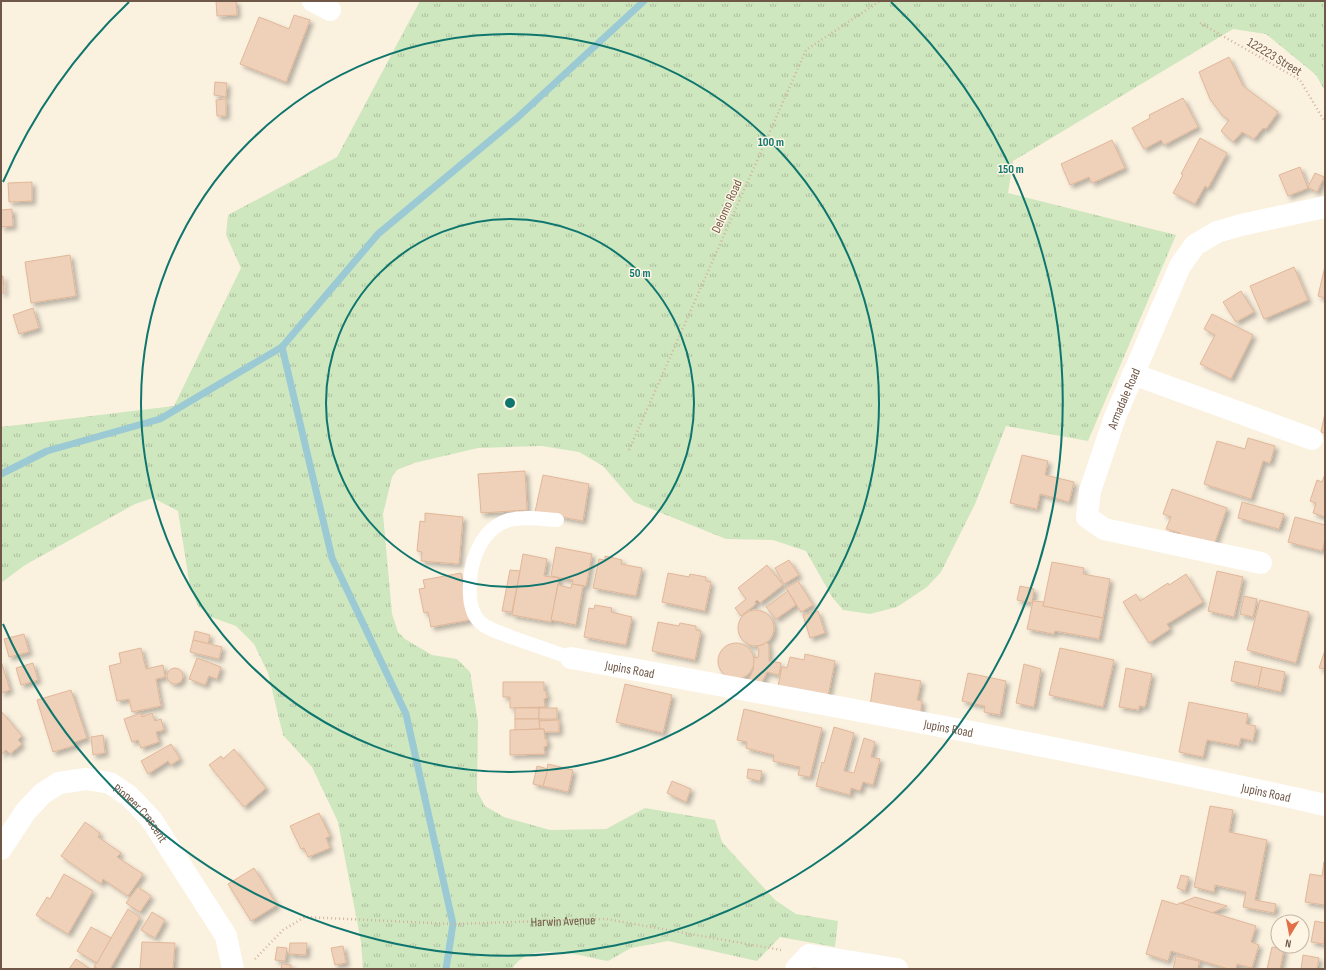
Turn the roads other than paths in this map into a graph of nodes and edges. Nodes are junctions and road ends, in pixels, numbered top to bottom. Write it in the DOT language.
graph roads {
  1 [pos="1325,207"];
  2 [pos="1133,374"];
  3 [pos="1312,439"];
  4 [pos="557,520"];
  5 [pos="1261,564"];
  6 [pos="571,658"];
  7 [pos="1325,805"];
  8 [pos="1,849"];
  9 [pos="803,962"];
  10 [pos="242,966"];
  11 [pos="897,969"];
  1 -- 2 [label="street, Armadale Road"];
  2 -- 3 [label="street"];
  2 -- 5 [label="street, Armadale Road"];
  4 -- 6 [label="lane"];
  6 -- 7 [label="street, Jupins Road"];
  8 -- 10 [label="street, Pioneer Crescent"];
  9 -- 11 [label="street"];
}
